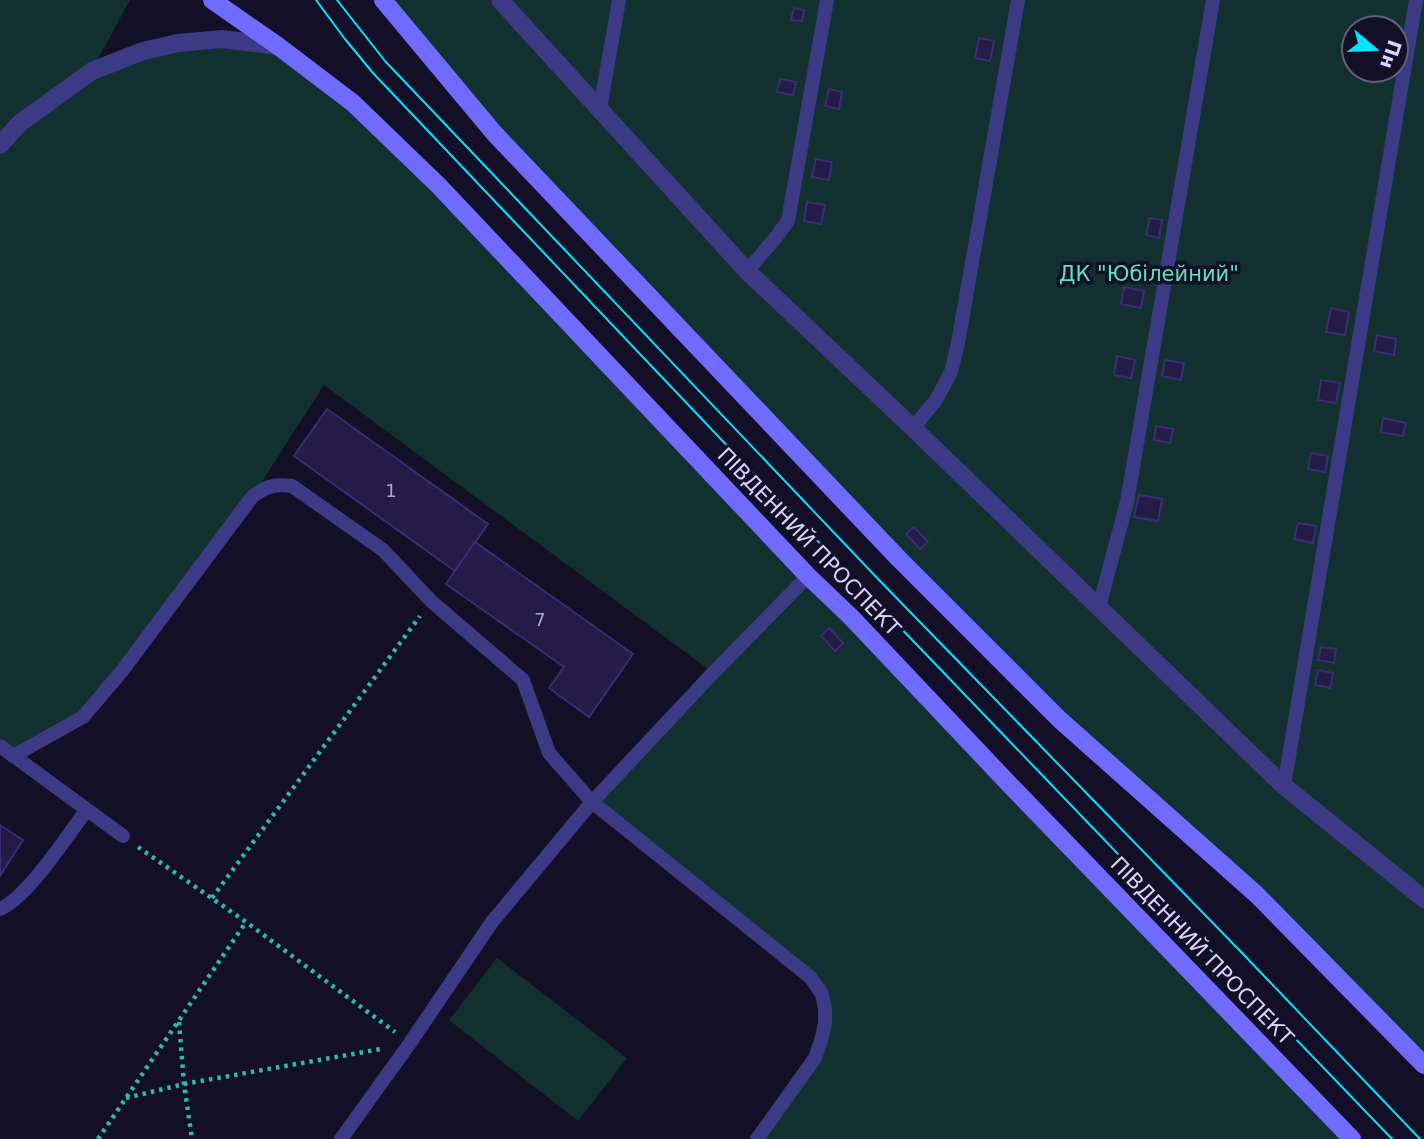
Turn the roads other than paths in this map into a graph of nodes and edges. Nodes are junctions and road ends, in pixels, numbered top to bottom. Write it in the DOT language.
graph roads {
  1 [pos="212,0"];
  2 [pos="383,0"];
  3 [pos="500,0"];
  4 [pos="619,0"];
  5 [pos="827,0"];
  6 [pos="1018,0"];
  7 [pos="1213,0"];
  8 [pos="1416,0"];
  9 [pos="278,46"];
  10 [pos="600,109"];
  11 [pos="0,145"];
  12 [pos="747,271"];
  13 [pos="913,428"];
  14 [pos="808,576"];
  15 [pos="1099,607"];
  16 [pos="0,747"];
  17 [pos="13,756"];
  18 [pos="1284,786"];
  19 [pos="592,802"];
  20 [pos="86,811"];
  21 [pos="123,836"];
  22 [pos="1424,899"];
  23 [pos="0,909"];
  24 [pos="1424,1065"];
  25 [pos="341,1139"];
  26 [pos="757,1139"];
  27 [pos="1352,1139"];
  1 -- 9 [label="main road, ПІВДЕННИЙ ПРОСПЕКТ"];
  2 -- 24 [label="main road"];
  3 -- 10 [label="street"];
  4 -- 10 [label="lane"];
  5 -- 12 [label="lane"];
  6 -- 13 [label="lane"];
  7 -- 15 [label="lane"];
  8 -- 18 [label="lane"];
  9 -- 11 [label="street"];
  9 -- 14 [label="main road, ПІВДЕННИЙ ПРОСПЕКТ"];
  10 -- 12 [label="street"];
  12 -- 13 [label="street"];
  13 -- 15 [label="street"];
  14 -- 19 [label="lane"];
  14 -- 27 [label="main road, ПІВДЕННИЙ ПРОСПЕКТ"];
  15 -- 18 [label="street"];
  16 -- 17 [label="lane"];
  17 -- 19 [label="lane"];
  17 -- 20 [label="lane"];
  18 -- 22 [label="street"];
  19 -- 25 [label="lane"];
  19 -- 26 [label="lane"];
  20 -- 21 [label="lane"];
  20 -- 23 [label="lane"];
}
